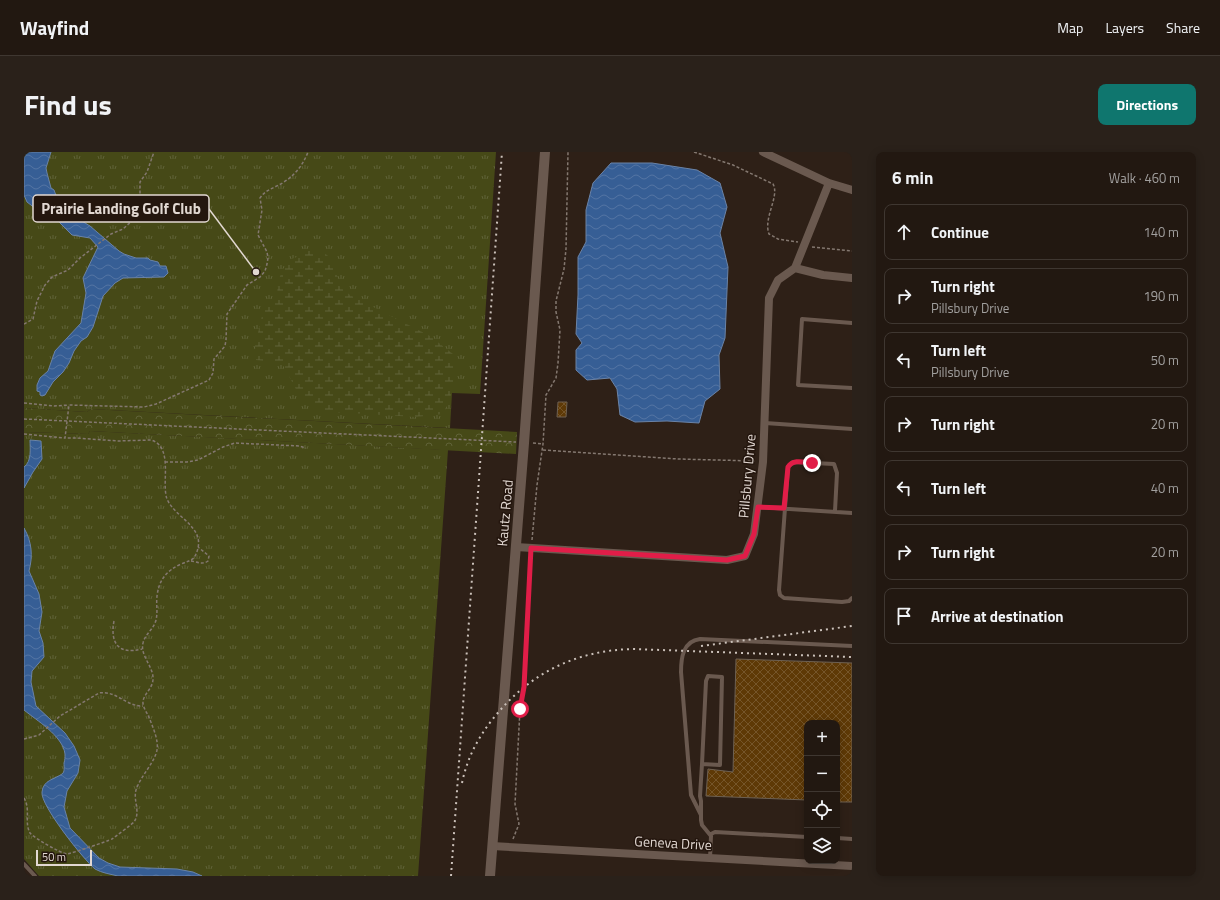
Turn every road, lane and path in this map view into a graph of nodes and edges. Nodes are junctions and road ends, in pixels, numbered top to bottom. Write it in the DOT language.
graph roads {
  1 [pos="154,152"];
  2 [pos="308,152"];
  3 [pos="545,152"];
  4 [pos="568,152"];
  5 [pos="694,152"];
  6 [pos="765,152"];
  7 [pos="829,183"];
  8 [pos="852,190"];
  9 [pos="805,243"];
  10 [pos="852,251"];
  11 [pos="795,268"];
  12 [pos="852,278"];
  13 [pos="852,323"];
  14 [pos="24,324"];
  15 [pos="852,388"];
  16 [pos="24,403"];
  17 [pos="69,405"];
  18 [pos="24,419"];
  19 [pos="67,421"];
  20 [pos="765,423"];
  21 [pos="852,429"];
  22 [pos="24,434"];
  23 [pos="65,438"];
  24 [pos="524,443"];
  25 [pos="543,444"];
  26 [pos="306,448"];
  27 [pos="542,450"];
  28 [pos="165,462"];
  29 [pos="763,462"];
  30 [pos="758,507"];
  31 [pos="784,508"];
  32 [pos="835,511"];
  33 [pos="852,513"];
  34 [pos="198,547"];
  35 [pos="516,547"];
  36 [pos="531,548"];
  37 [pos="191,561"];
  38 [pos="852,598"];
  39 [pos="114,621"];
  40 [pos="852,646"];
  41 [pos="142,649"];
  42 [pos="143,706"];
  43 [pos="24,739"];
  44 [pos="702,764"];
  45 [pos="24,798"];
  46 [pos="701,815"];
  47 [pos="711,836"];
  48 [pos="804,837"];
  49 [pos="840,838"];
  50 [pos="852,839"];
  51 [pos="492,846"];
  52 [pos="510,847"];
  53 [pos="710,858"];
  54 [pos="24,864"];
  55 [pos="852,866"];
  56 [pos="35,876"];
  57 [pos="490,876"];
  1 -- 14 [label="path"];
  2 -- 17 [label="path"];
  3 -- 24 [label="street, Kautz Road"];
  4 -- 25 [label="path"];
  5 -- 9 [label="path"];
  6 -- 7 [label="street"];
  7 -- 8 [label="street"];
  7 -- 9 [label="street"];
  9 -- 10 [label="path"];
  9 -- 11 [label="street"];
  11 -- 12 [label="street"];
  11 -- 20 [label="street, Pillsbury Drive"];
  13 -- 15 [label="lane"];
  16 -- 17 [label="path"];
  17 -- 19 [label="path"];
  18 -- 19 [label="path"];
  19 -- 23 [label="path"];
  19 -- 24 [label="path"];
  20 -- 21 [label="lane"];
  20 -- 29 [label="street, Pillsbury Drive"];
  22 -- 23 [label="path"];
  23 -- 28 [label="path"];
  24 -- 25 [label="path"];
  24 -- 35 [label="street, Kautz Road"];
  25 -- 27 [label="path"];
  26 -- 28 [label="path"];
  27 -- 29 [label="path"];
  27 -- 36 [label="path"];
  28 -- 34 [label="path"];
  29 -- 30 [label="street, Pillsbury Drive"];
  30 -- 31 [label="lane"];
  30 -- 36 [label="street, Pillsbury Drive"];
  31 -- 32 [label="lane"];
  31 -- 32 [label="lane"];
  31 -- 38 [label="lane"];
  32 -- 33 [label="lane"];
  34 -- 37 [label="path"];
  34 -- 37 [label="path"];
  35 -- 36 [label="street, Pillsbury Drive"];
  35 -- 51 [label="street, Kautz Road"];
  36 -- 52 [label="path"];
  37 -- 41 [label="path"];
  39 -- 41 [label="path"];
  40 -- 46 [label="lane"];
  41 -- 42 [label="path"];
  42 -- 43 [label="path"];
  42 -- 45 [label="path"];
  44 -- 44 [label="lane"];
  44 -- 46 [label="lane"];
  46 -- 47 [label="lane"];
  47 -- 48 [label="lane"];
  47 -- 53 [label="lane"];
  49 -- 50 [label="lane"];
  51 -- 52 [label="street, Geneva Drive"];
  51 -- 57 [label="street, Kautz Road"];
  52 -- 53 [label="street, Geneva Drive"];
  53 -- 55 [label="street, Geneva Drive"];
  54 -- 56 [label="lane"];
}
